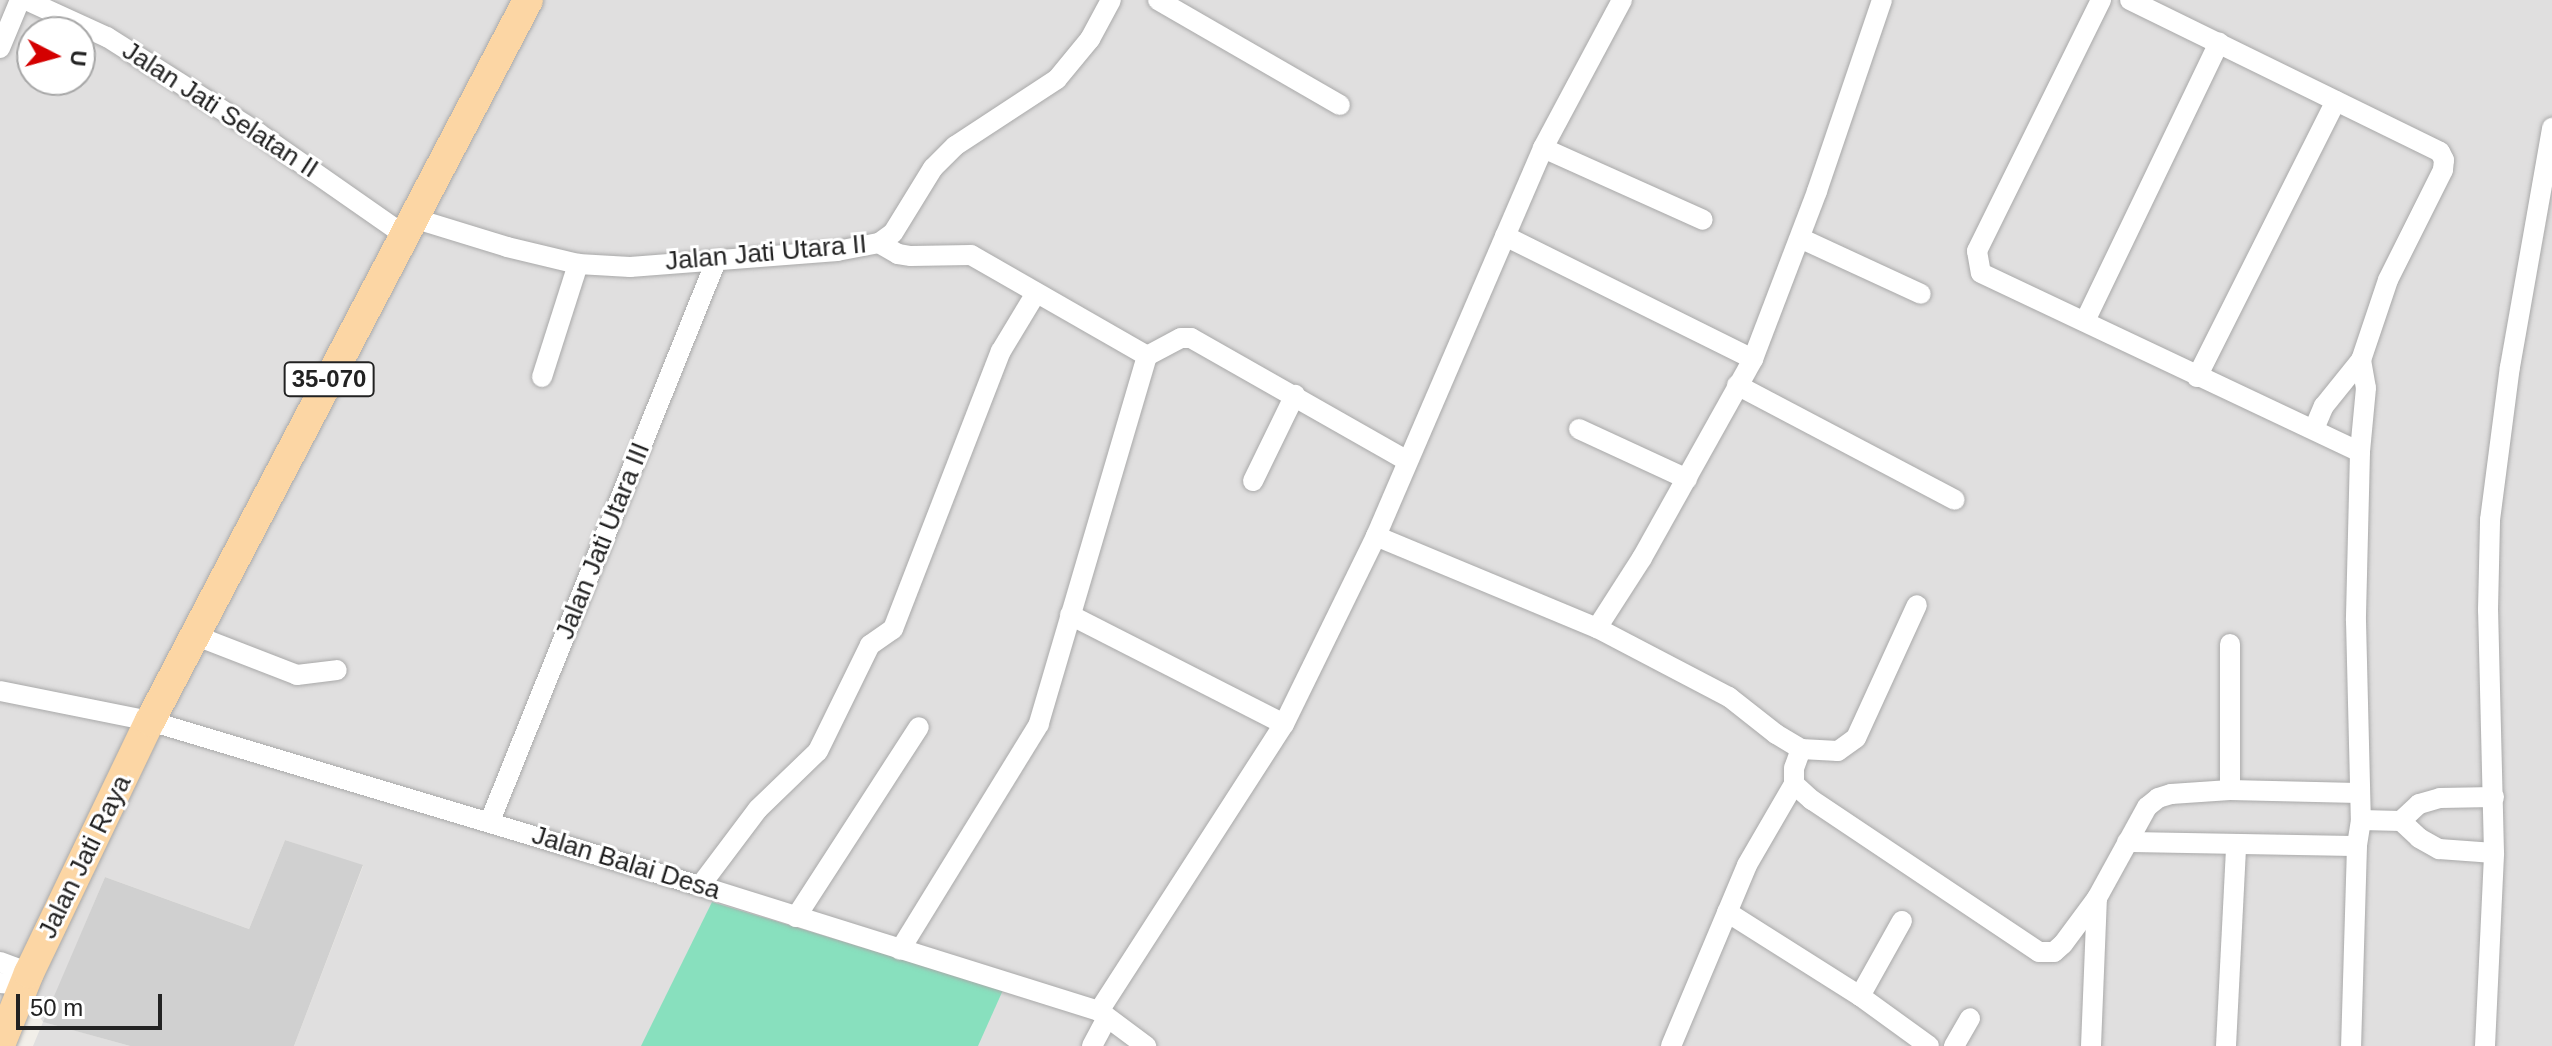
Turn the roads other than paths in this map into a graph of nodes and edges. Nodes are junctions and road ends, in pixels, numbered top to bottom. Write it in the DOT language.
graph roads {
  1 [pos="23,0"];
  2 [pos="528,0"];
  3 [pos="1111,0"];
  4 [pos="1158,0"];
  5 [pos="1622,0"];
  6 [pos="1882,0"];
  7 [pos="2101,0"];
  8 [pos="2130,0"];
  9 [pos="2219,43"];
  10 [pos="0,48"];
  11 [pos="2336,101"];
  12 [pos="1340,105"];
  13 [pos="2552,128"];
  14 [pos="1543,148"];
  15 [pos="1703,220"];
  16 [pos="409,227"];
  17 [pos="1505,236"];
  18 [pos="1800,238"];
  19 [pos="879,243"];
  20 [pos="716,261"];
  21 [pos="578,264"];
  22 [pos="1036,293"];
  23 [pos="1921,294"];
  24 [pos="2085,321"];
  25 [pos="1147,356"];
  26 [pos="1753,359"];
  27 [pos="2361,360"];
  28 [pos="542,377"];
  29 [pos="2197,377"];
  30 [pos="1737,385"];
  31 [pos="1295,395"];
  32 [pos="1579,429"];
  33 [pos="2314,429"];
  34 [pos="2360,452"];
  35 [pos="1406,460"];
  36 [pos="1687,479"];
  37 [pos="1253,481"];
  38 [pos="1955,500"];
  39 [pos="1376,536"];
  40 [pos="1917,605"];
  41 [pos="1070,615"];
  42 [pos="1597,628"];
  43 [pos="194,635"];
  44 [pos="2230,644"];
  45 [pos="337,670"];
  46 [pos="0,691"];
  47 [pos="150,721"];
  48 [pos="1284,724"];
  49 [pos="919,727"];
  50 [pos="1801,749"];
  51 [pos="132,759"];
  52 [pos="1794,784"];
  53 [pos="2230,790"];
  54 [pos="2358,793"];
  55 [pos="2494,797"];
  56 [pos="2361,820"];
  57 [pos="490,821"];
  58 [pos="2401,821"];
  59 [pos="2127,842"];
  60 [pos="2236,846"];
  61 [pos="2357,846"];
  62 [pos="2494,853"];
  63 [pos="700,886"];
  64 [pos="2097,898"];
  65 [pos="1727,912"];
  66 [pos="796,917"];
  67 [pos="1902,921"];
  68 [pos="900,950"];
  69 [pos="8,975"];
  70 [pos="1860,996"];
  71 [pos="0,1014"];
  72 [pos="1103,1015"];
  73 [pos="1970,1018"];
  74 [pos="0,1045"];
  75 [pos="1092,1046"];
  76 [pos="1146,1046"];
  77 [pos="1671,1046"];
  78 [pos="1929,1046"];
  79 [pos="1954,1046"];
  80 [pos="2091,1046"];
  81 [pos="2226,1046"];
  82 [pos="2351,1046"];
  83 [pos="2485,1046"];
  1 -- 10 [label="street"];
  1 -- 16 [label="street, Jalan Jati Selatan II"];
  2 -- 16 [label="main road, 35-070"];
  3 -- 19 [label="street, Jalan Jati Utara II"];
  4 -- 12 [label="street"];
  5 -- 14 [label="street"];
  6 -- 18 [label="street"];
  7 -- 24 [label="street"];
  8 -- 9 [label="street"];
  9 -- 11 [label="street"];
  9 -- 24 [label="street"];
  11 -- 27 [label="street"];
  11 -- 29 [label="street"];
  13 -- 55 [label="street"];
  14 -- 15 [label="street"];
  14 -- 17 [label="street"];
  16 -- 21 [label="street, Jalan Jati Utara II"];
  16 -- 43 [label="main road, 35-070"];
  17 -- 26 [label="street"];
  17 -- 35 [label="street"];
  18 -- 23 [label="street"];
  18 -- 26 [label="street"];
  19 -- 20 [label="street, Jalan Jati Utara II"];
  19 -- 22 [label="street"];
  20 -- 21 [label="street, Jalan Jati Utara II"];
  20 -- 57 [label="street, Jalan Jati Utara III"];
  21 -- 28 [label="street"];
  22 -- 25 [label="street"];
  22 -- 63 [label="street"];
  24 -- 29 [label="street"];
  25 -- 31 [label="street"];
  25 -- 41 [label="street"];
  26 -- 30 [label="street"];
  27 -- 33 [label="street"];
  27 -- 34 [label="street"];
  29 -- 33 [label="street"];
  30 -- 36 [label="street"];
  30 -- 38 [label="street"];
  31 -- 35 [label="street"];
  31 -- 37 [label="street"];
  32 -- 36 [label="street"];
  33 -- 34 [label="street"];
  34 -- 54 [label="street"];
  35 -- 39 [label="street"];
  36 -- 42 [label="street"];
  39 -- 42 [label="street"];
  39 -- 48 [label="street"];
  40 -- 50 [label="street"];
  41 -- 48 [label="street"];
  41 -- 68 [label="street"];
  42 -- 50 [label="street"];
  43 -- 45 [label="street"];
  43 -- 47 [label="main road, 35-070"];
  44 -- 53 [label="street"];
  46 -- 47 [label="street, Jalan Balai Desa"];
  47 -- 51 [label="main road, 35-070"];
  47 -- 57 [label="street, Jalan Balai Desa"];
  48 -- 72 [label="street"];
  49 -- 66 [label="street"];
  50 -- 52 [label="street"];
  51 -- 69 [label="main road, Jalan Jati Raya / 35-070"];
  51 -- 74 [label="main road, Jalan Jati Raya / 35-070"];
  52 -- 64 [label="street"];
  52 -- 65 [label="street"];
  53 -- 54 [label="street"];
  53 -- 59 [label="street"];
  54 -- 56 [label="street"];
  55 -- 58 [label="street"];
  55 -- 62 [label="street"];
  56 -- 58 [label="street"];
  56 -- 61 [label="street"];
  57 -- 63 [label="street, Jalan Balai Desa"];
  58 -- 62 [label="street"];
  59 -- 60 [label="street"];
  59 -- 64 [label="street"];
  60 -- 61 [label="street"];
  60 -- 81 [label="street"];
  61 -- 82 [label="street"];
  62 -- 83 [label="street"];
  63 -- 66 [label="street, Jalan Balai Desa"];
  64 -- 80 [label="street"];
  65 -- 70 [label="street"];
  65 -- 77 [label="street"];
  66 -- 68 [label="street, Jalan Balai Desa"];
  67 -- 70 [label="street"];
  68 -- 72 [label="street, Jalan Balai Desa"];
  69 -- 71 [label="main road, Jalan Jati Raya / 35-070"];
  70 -- 78 [label="street"];
  72 -- 75 [label="street"];
  72 -- 76 [label="street, Jalan Balai Desa"];
  73 -- 79 [label="street"];
}
